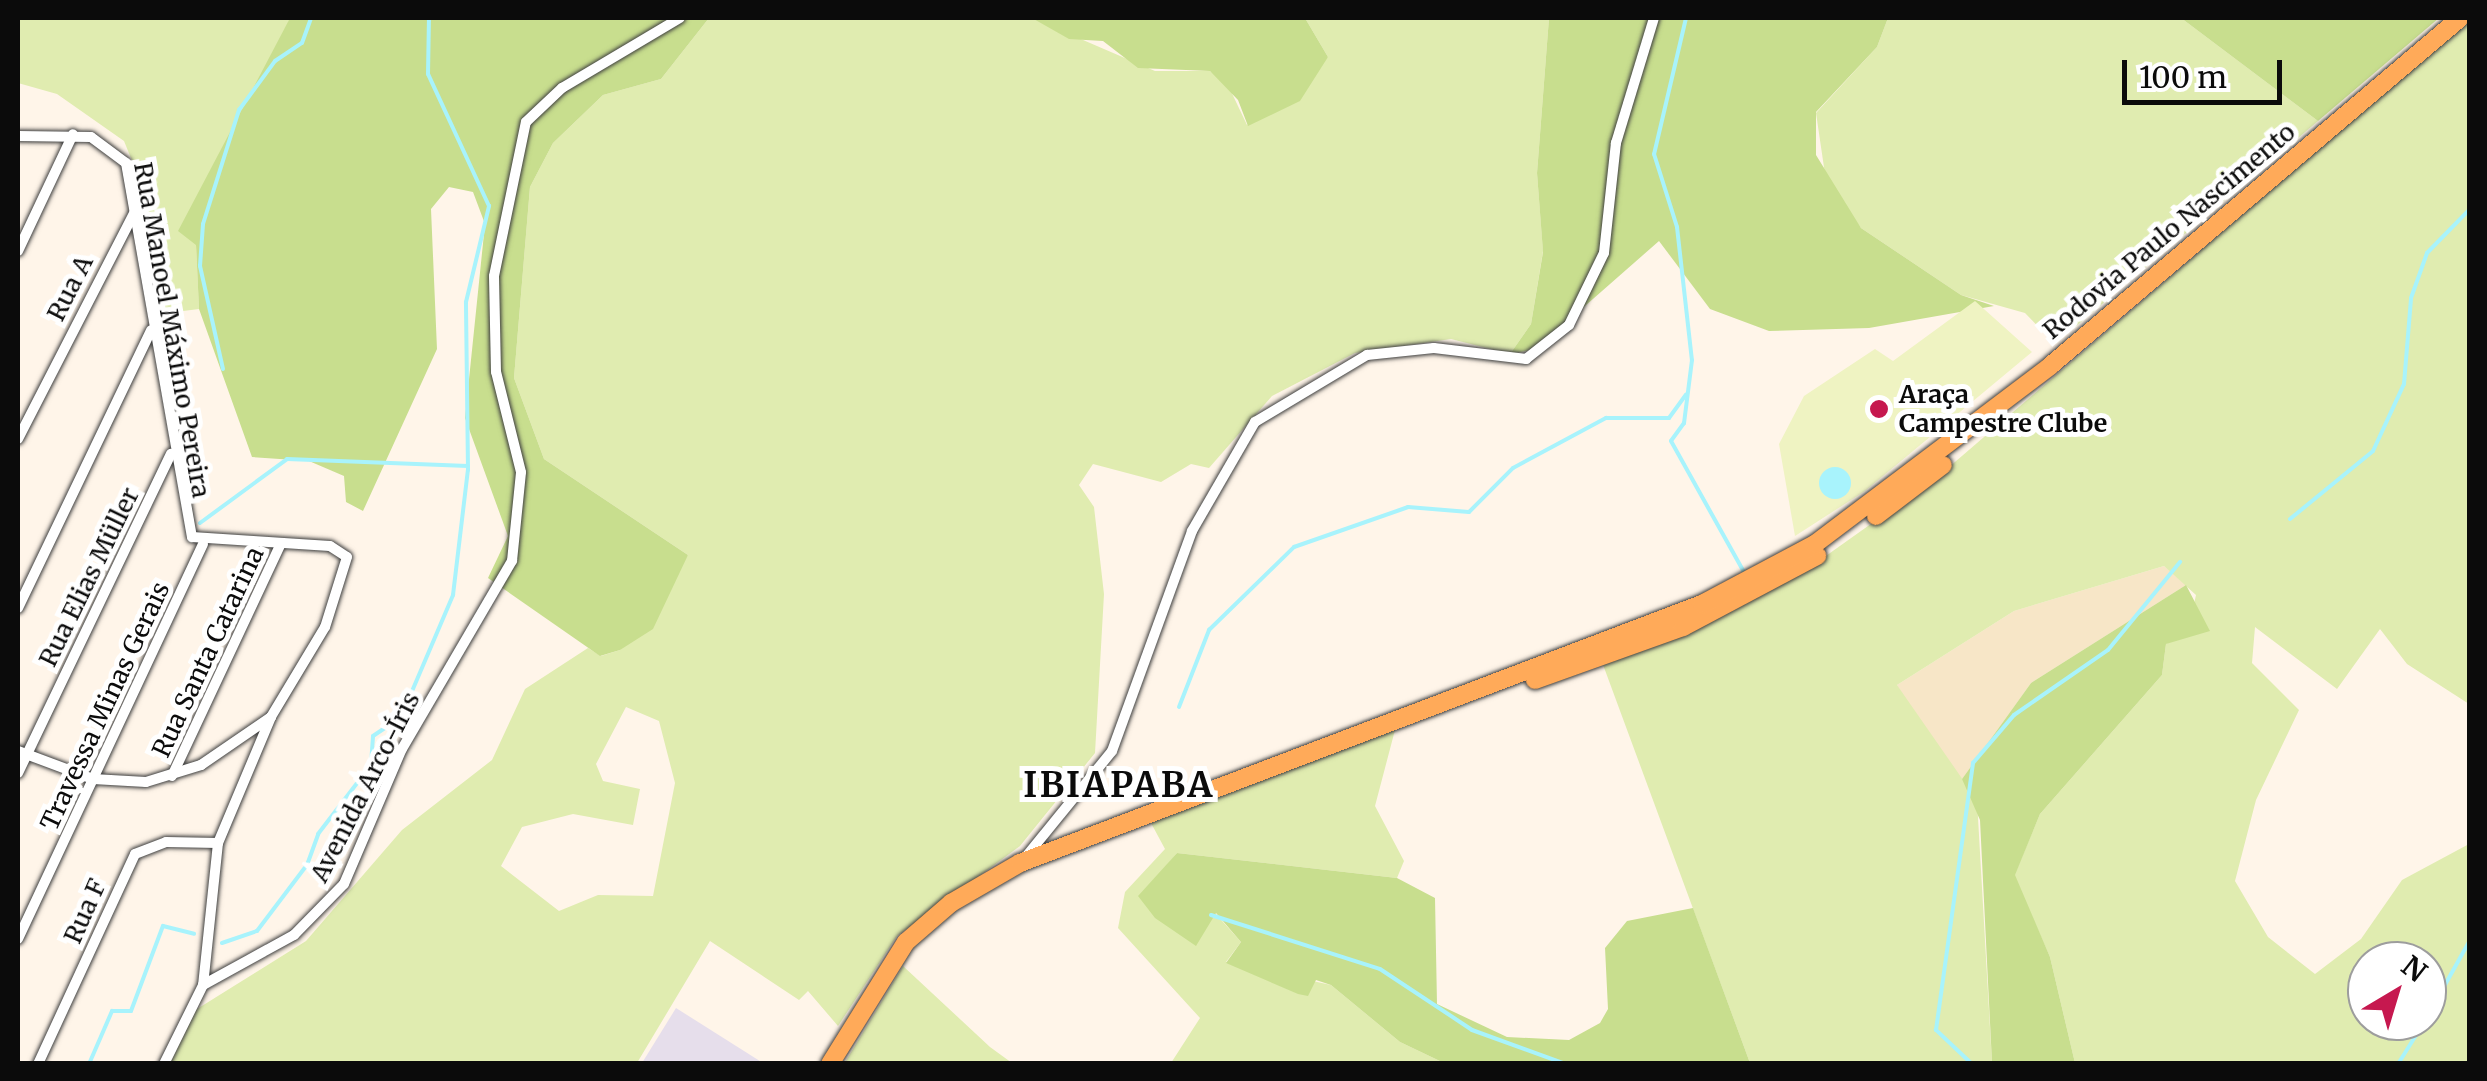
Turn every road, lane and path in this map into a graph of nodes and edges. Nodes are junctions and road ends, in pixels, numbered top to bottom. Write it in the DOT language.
graph roads {
  1 [pos="680,18"];
  2 [pos="1654,18"];
  3 [pos="2460,18"];
  4 [pos="73,134"];
  5 [pos="18,136"];
  6 [pos="135,212"];
  7 [pos="18,251"];
  8 [pos="151,329"];
  9 [pos="18,435"];
  10 [pos="172,453"];
  11 [pos="203,544"];
  12 [pos="280,545"];
  13 [pos="18,608"];
  14 [pos="271,717"];
  15 [pos="22,752"];
  16 [pos="18,773"];
  17 [pos="172,776"];
  18 [pos="93,779"];
  19 [pos="218,843"];
  20 [pos="1020,863"];
  21 [pos="18,939"];
  22 [pos="204,985"];
  23 [pos="38,1064"];
  24 [pos="164,1064"];
  25 [pos="830,1064"];
  1 -- 22 [label="street, Avenida Arco-Íris"];
  2 -- 20 [label="street"];
  3 -- 20 [label="main road, Rodovia Paulo Nascimento"];
  4 -- 5 [label="street, Rua Manoel Máximo Pereira"];
  4 -- 6 [label="street, Rua Manoel Máximo Pereira"];
  4 -- 7 [label="street"];
  6 -- 8 [label="street, Rua Manoel Máximo Pereira"];
  6 -- 9 [label="street, Rua A"];
  8 -- 10 [label="street, Rua Manoel Máximo Pereira"];
  8 -- 13 [label="street"];
  10 -- 11 [label="street, Rua Manoel Máximo Pereira"];
  10 -- 15 [label="street, Rua Elias Müller"];
  11 -- 12 [label="street"];
  11 -- 18 [label="street, Travessa Minas Gerais"];
  12 -- 14 [label="street"];
  12 -- 17 [label="street, Rua Santa Catarina"];
  14 -- 17 [label="street"];
  14 -- 19 [label="street"];
  15 -- 16 [label="street, Rua Elias Müller"];
  15 -- 18 [label="street"];
  17 -- 18 [label="street"];
  18 -- 21 [label="street, Travessa Minas Gerais"];
  19 -- 22 [label="street"];
  19 -- 23 [label="street, Rua F"];
  20 -- 25 [label="main road, Rodovia Paulo Nascimento"];
  22 -- 24 [label="street"];
}
